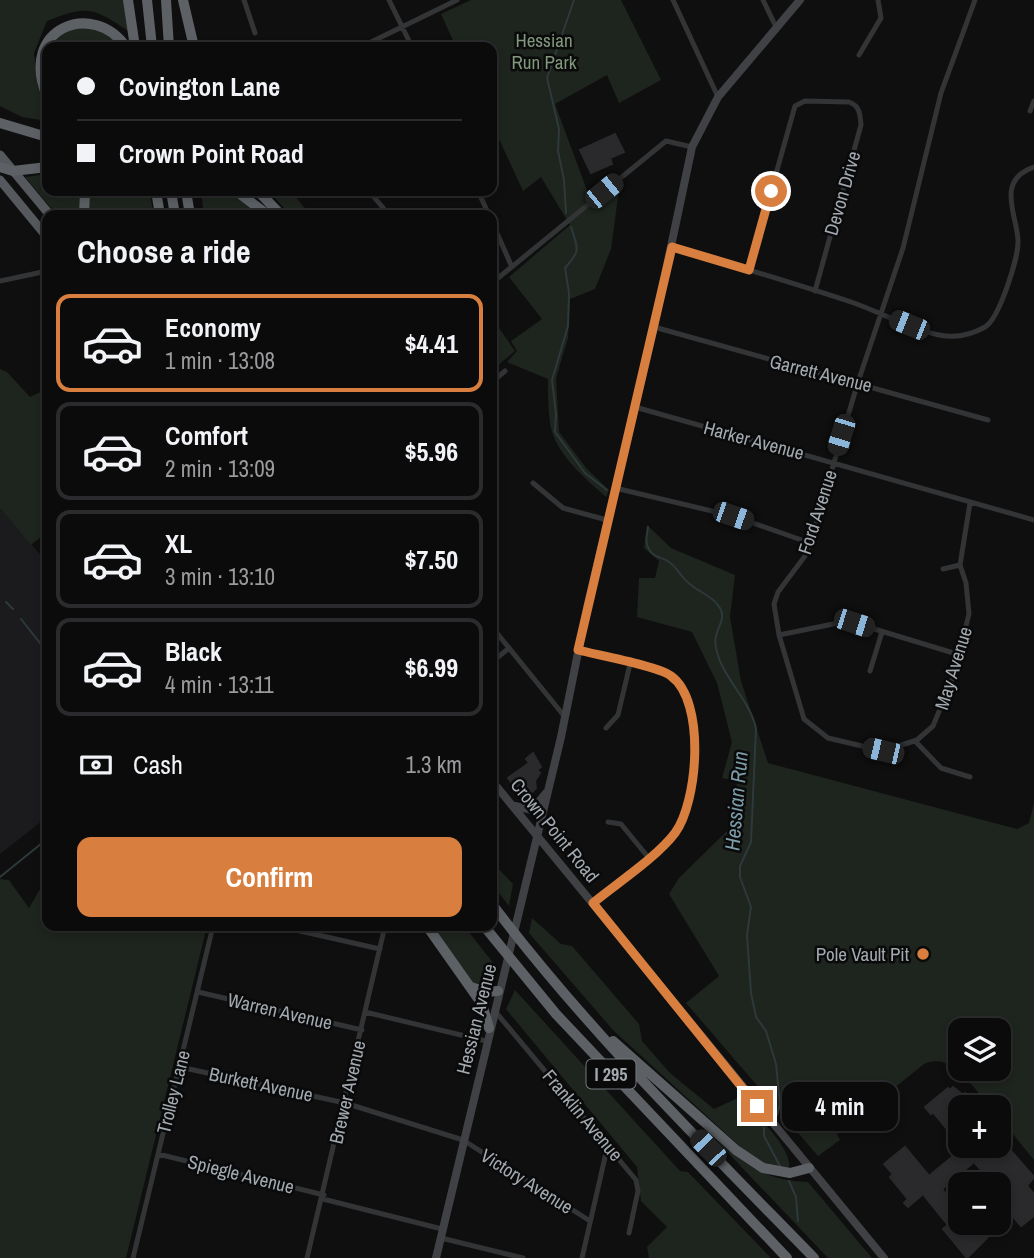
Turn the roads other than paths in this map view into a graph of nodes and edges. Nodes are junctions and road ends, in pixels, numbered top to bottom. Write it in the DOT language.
graph roads {
  1 [pos="128,0"];
  2 [pos="147,0"];
  3 [pos="166,0"];
  4 [pos="183,0"];
  5 [pos="244,0"];
  6 [pos="389,0"];
  7 [pos="457,0"];
  8 [pos="673,0"];
  9 [pos="763,0"];
  10 [pos="800,0"];
  11 [pos="878,0"];
  12 [pos="975,0"];
  13 [pos="401,26"];
  14 [pos="776,27"];
  15 [pos="255,33"];
  16 [pos="45,42"];
  17 [pos="122,42"];
  18 [pos="134,42"];
  19 [pos="151,42"];
  20 [pos="169,42"];
  21 [pos="193,42"];
  22 [pos="371,42"];
  23 [pos="409,42"];
  24 [pos="42,50"];
  25 [pos="859,55"];
  26 [pos="42,80"];
  27 [pos="719,97"];
  28 [pos="1034,101"];
  29 [pos="1030,111"];
  30 [pos="0,123"];
  31 [pos="42,136"];
  32 [pos="692,147"];
  33 [pos="0,155"];
  34 [pos="0,167"];
  35 [pos="1034,167"];
  36 [pos="42,168"];
  37 [pos="13,171"];
  38 [pos="0,180"];
  39 [pos="243,196"];
  40 [pos="261,196"];
  41 [pos="373,196"];
  42 [pos="46,210"];
  43 [pos="261,210"];
  44 [pos="276,210"];
  45 [pos="385,210"];
  46 [pos="42,231"];
  47 [pos="497,233"];
  48 [pos="672,247"];
  49 [pos="512,267"];
  50 [pos="749,270"];
  51 [pos="42,272"];
  52 [pos="497,279"];
  53 [pos="0,281"];
  54 [pos="815,291"];
  55 [pos="881,314"];
  56 [pos="654,327"];
  57 [pos="505,371"];
  58 [pos="497,378"];
  59 [pos="858,382"];
  60 [pos="635,407"];
  61 [pos="988,420"];
  62 [pos="833,461"];
  63 [pos="533,483"];
  64 [pos="615,488"];
  65 [pos="970,503"];
  66 [pos="607,520"];
  67 [pos="1034,520"];
  68 [pos="810,543"];
  69 [pos="960,565"];
  70 [pos="943,569"];
  71 [pos="882,632"];
  72 [pos="497,633"];
  73 [pos="779,635"];
  74 [pos="509,648"];
  75 [pos="578,650"];
  76 [pos="960,655"];
  77 [pos="497,658"];
  78 [pos="630,664"];
  79 [pos="870,671"];
  80 [pos="565,717"];
  81 [pos="606,728"];
  82 [pos="915,741"];
  83 [pos="970,777"];
  84 [pos="497,786"];
  85 [pos="549,791"];
  86 [pos="511,804"];
  87 [pos="608,822"];
  88 [pos="538,837"];
  89 [pos="648,857"];
  90 [pos="593,903"];
  91 [pos="497,910"];
  92 [pos="212,931"];
  93 [pos="300,931"];
  94 [pos="384,931"];
  95 [pos="431,931"];
  96 [pos="488,931"];
  97 [pos="380,949"];
  98 [pos="470,986"];
  99 [pos="499,987"];
  100 [pos="198,992"];
  101 [pos="494,1010"];
  102 [pos="365,1012"];
  103 [pos="489,1028"];
  104 [pos="362,1030"];
  105 [pos="598,1032"];
  106 [pos="486,1041"];
  107 [pos="180,1067"];
  108 [pos="345,1103"];
  109 [pos="463,1140"];
  110 [pos="608,1144"];
  111 [pos="158,1154"];
  112 [pos="809,1168"];
  113 [pos="323,1197"];
  114 [pos="590,1221"];
  115 [pos="441,1233"];
  116 [pos="629,1233"];
  117 [pos="133,1258"];
  118 [pos="307,1258"];
  119 [pos="436,1258"];
  120 [pos="523,1258"];
  121 [pos="582,1258"];
  122 [pos="788,1258"];
  123 [pos="814,1258"];
  124 [pos="884,1258"];
  1 -- 18 [label="highway"];
  2 -- 19 [label="highway"];
  3 -- 20 [label="highway"];
  4 -- 21 [label="highway"];
  5 -- 15 [label="street"];
  6 -- 13 [label="street"];
  7 -- 13 [label="street"];
  8 -- 27 [label="street"];
  9 -- 14 [label="street"];
  10 -- 14 [label="main road, Hessian Avenue"];
  11 -- 25 [label="street"];
  12 -- 55 [label="street, Ford Avenue"];
  13 -- 22 [label="street"];
  13 -- 23 [label="street"];
  14 -- 27 [label="main road, Hessian Avenue"];
  16 -- 17 [label="highway"];
  24 -- 26 [label="highway"];
  27 -- 32 [label="main road, Hessian Avenue"];
  28 -- 29 [label="street"];
  30 -- 31 [label="highway"];
  32 -- 48 [label="main road, Hessian Avenue"];
  32 -- 49 [label="street"];
  33 -- 37 [label="highway"];
  34 -- 37 [label="highway"];
  35 -- 55 [label="street"];
  36 -- 37 [label="highway"];
  37 -- 42 [label="highway"];
  38 -- 46 [label="highway"];
  39 -- 43 [label="highway"];
  40 -- 44 [label="highway"];
  41 -- 45 [label="street"];
  47 -- 49 [label="street"];
  48 -- 50 [label="street"];
  48 -- 56 [label="main road, Hessian Avenue"];
  49 -- 52 [label="street"];
  50 -- 54 [label="street"];
  50 -- 54 [label="street, Devon Drive"];
  51 -- 53 [label="street"];
  54 -- 55 [label="street"];
  55 -- 59 [label="street, Ford Avenue"];
  56 -- 59 [label="street, Garrett Avenue"];
  56 -- 60 [label="main road, Hessian Avenue"];
  57 -- 58 [label="street"];
  59 -- 61 [label="street, Garrett Avenue"];
  59 -- 62 [label="street, Ford Avenue"];
  60 -- 62 [label="street, Harker Avenue"];
  60 -- 64 [label="main road, Hessian Avenue"];
  62 -- 65 [label="street, Harker Avenue"];
  62 -- 68 [label="street, Ford Avenue"];
  63 -- 66 [label="street"];
  64 -- 66 [label="main road, Hessian Avenue"];
  64 -- 68 [label="street"];
  65 -- 67 [label="street, Harker Avenue"];
  65 -- 69 [label="street, May Avenue"];
  66 -- 75 [label="main road, Hessian Avenue"];
  68 -- 73 [label="street, Ford Avenue"];
  69 -- 70 [label="street"];
  69 -- 76 [label="street, May Avenue"];
  71 -- 73 [label="street"];
  71 -- 76 [label="street"];
  71 -- 79 [label="street"];
  72 -- 74 [label="street"];
  73 -- 82 [label="street, Ford Avenue"];
  74 -- 77 [label="street"];
  74 -- 80 [label="street"];
  75 -- 78 [label="street"];
  75 -- 80 [label="main road, Hessian Avenue"];
  76 -- 82 [label="street, May Avenue"];
  78 -- 81 [label="street"];
  78 -- 89 [label="street"];
  80 -- 85 [label="main road, Hessian Avenue"];
  82 -- 83 [label="street"];
  84 -- 86 [label="main road, Crown Point Road"];
  85 -- 86 [label="main road"];
  85 -- 88 [label="main road, Hessian Avenue"];
  86 -- 88 [label="main road, Crown Point Road"];
  87 -- 89 [label="street"];
  88 -- 90 [label="main road, Crown Point Road"];
  88 -- 99 [label="main road, Hessian Avenue"];
  89 -- 90 [label="street"];
  90 -- 112 [label="main road, Crown Point Road"];
  91 -- 105 [label="highway, I 295"];
  92 -- 100 [label="street, Trolley Lane"];
  93 -- 97 [label="street"];
  94 -- 97 [label="street, Brewer Avenue"];
  95 -- 98 [label="highway"];
  96 -- 122 [label="highway, I 295"];
  97 -- 102 [label="street, Brewer Avenue"];
  98 -- 99 [label="highway"];
  98 -- 103 [label="highway"];
  99 -- 101 [label="main road, Hessian Avenue"];
  100 -- 104 [label="street, Warren Avenue"];
  100 -- 107 [label="street, Trolley Lane"];
  101 -- 103 [label="main road, Hessian Avenue"];
  101 -- 110 [label="street, Franklin Avenue"];
  102 -- 104 [label="street, Brewer Avenue"];
  102 -- 106 [label="street"];
  103 -- 106 [label="main road, Hessian Avenue"];
  104 -- 108 [label="street, Brewer Avenue"];
  105 -- 112 [label="highway"];
  105 -- 123 [label="highway, I 295"];
  106 -- 109 [label="main road, Hessian Avenue"];
  107 -- 108 [label="street, Burkett Avenue"];
  107 -- 111 [label="street, Trolley Lane"];
  108 -- 109 [label="street, Burkett Avenue"];
  108 -- 113 [label="street, Brewer Avenue"];
  109 -- 114 [label="street, Victory Avenue"];
  109 -- 115 [label="main road, Hessian Avenue"];
  110 -- 114 [label="street"];
  110 -- 116 [label="street, Franklin Avenue"];
  111 -- 113 [label="street, Spiegle Avenue"];
  111 -- 117 [label="street, Trolley Lane"];
  112 -- 124 [label="main road, Crown Point Road"];
  113 -- 115 [label="street, Spiegle Avenue"];
  113 -- 118 [label="street, Brewer Avenue"];
  114 -- 121 [label="street"];
  115 -- 119 [label="main road, Hessian Avenue"];
  115 -- 120 [label="street, Spiegle Avenue"];
}
